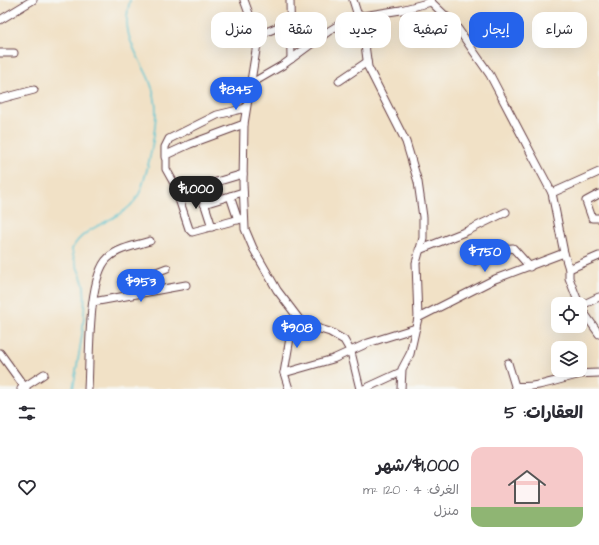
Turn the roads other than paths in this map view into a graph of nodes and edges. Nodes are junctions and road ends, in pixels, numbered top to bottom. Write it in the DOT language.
graph roads {
  1 [pos="33,0"];
  2 [pos="290,0"];
  3 [pos="353,0"];
  4 [pos="247,1"];
  5 [pos="430,1"];
  6 [pos="250,12"];
  7 [pos="290,12"];
  8 [pos="358,12"];
  9 [pos="387,12"];
  10 [pos="0,20"];
  11 [pos="335,27"];
  12 [pos="256,48"];
  13 [pos="291,48"];
  14 [pos="364,48"];
  15 [pos="0,53"];
  16 [pos="14,53"];
  17 [pos="291,59"];
  18 [pos="366,62"];
  19 [pos="339,81"];
  20 [pos="252,83"];
  21 [pos="34,90"];
  22 [pos="0,98"];
  23 [pos="246,108"];
  24 [pos="244,124"];
  25 [pos="166,157"];
  26 [pos="599,173"];
  27 [pos="243,174"];
  28 [pos="199,187"];
  29 [pos="243,192"];
  30 [pos="552,193"];
  31 [pos="180,194"];
  32 [pos="599,194"];
  33 [pos="230,196"];
  34 [pos="204,204"];
  35 [pos="506,212"];
  36 [pos="599,218"];
  37 [pos="241,219"];
  38 [pos="212,227"];
  39 [pos="150,241"];
  40 [pos="419,250"];
  41 [pos="467,251"];
  42 [pos="564,253"];
  43 [pos="599,256"];
  44 [pos="530,267"];
  45 [pos="167,268"];
  46 [pos="569,269"];
  47 [pos="186,285"];
  48 [pos="146,292"];
  49 [pos="576,297"];
  50 [pos="599,297"];
  51 [pos="93,302"];
  52 [pos="587,303"];
  53 [pos="587,316"];
  54 [pos="418,318"];
  55 [pos="299,319"];
  56 [pos="416,328"];
  57 [pos="599,334"];
  58 [pos="351,352"];
  59 [pos="0,353"];
  60 [pos="508,363"];
  61 [pos="402,372"];
  62 [pos="599,373"];
  63 [pos="44,374"];
  64 [pos="284,376"];
  65 [pos="24,388"];
  66 [pos="88,389"];
  67 [pos="288,389"];
  68 [pos="360,389"];
  69 [pos="364,389"];
  70 [pos="401,389"];
  71 [pos="524,389"];
  1 -- 10 [label="street"];
  2 -- 7 [label="street"];
  3 -- 8 [label="street"];
  4 -- 6 [label="street"];
  5 -- 9 [label="street"];
  5 -- 30 [label="street"];
  11 -- 17 [label="street"];
  12 -- 20 [label="street"];
  13 -- 17 [label="street"];
  14 -- 18 [label="street"];
  15 -- 16 [label="street"];
  17 -- 20 [label="street"];
  18 -- 19 [label="street"];
  18 -- 40 [label="street"];
  20 -- 23 [label="street"];
  21 -- 22 [label="street"];
  23 -- 24 [label="street"];
  23 -- 25 [label="street"];
  24 -- 25 [label="street"];
  24 -- 27 [label="street"];
  25 -- 31 [label="street"];
  26 -- 30 [label="street"];
  27 -- 28 [label="street"];
  27 -- 29 [label="street"];
  28 -- 31 [label="street"];
  28 -- 34 [label="street"];
  29 -- 33 [label="street"];
  29 -- 37 [label="street"];
  30 -- 42 [label="street"];
  31 -- 38 [label="street"];
  32 -- 36 [label="street"];
  33 -- 34 [label="street"];
  33 -- 37 [label="street"];
  34 -- 38 [label="street"];
  35 -- 40 [label="street"];
  37 -- 38 [label="street"];
  37 -- 55 [label="street"];
  39 -- 51 [label="street"];
  40 -- 54 [label="street"];
  41 -- 44 [label="street"];
  42 -- 44 [label="street"];
  42 -- 46 [label="street"];
  43 -- 46 [label="street"];
  44 -- 54 [label="street"];
  45 -- 48 [label="street"];
  46 -- 49 [label="street"];
  47 -- 48 [label="street"];
  48 -- 51 [label="street"];
  50 -- 52 [label="street"];
  51 -- 66 [label="street"];
  53 -- 57 [label="street"];
  54 -- 56 [label="street"];
  55 -- 58 [label="street"];
  55 -- 64 [label="street"];
  56 -- 58 [label="street"];
  56 -- 61 [label="street"];
  58 -- 64 [label="street"];
  58 -- 68 [label="street"];
  59 -- 65 [label="street"];
  60 -- 71 [label="street"];
  61 -- 69 [label="street"];
  61 -- 70 [label="street"];
  62 -- 71 [label="street"];
  63 -- 65 [label="street"];
  64 -- 67 [label="street"];
}
